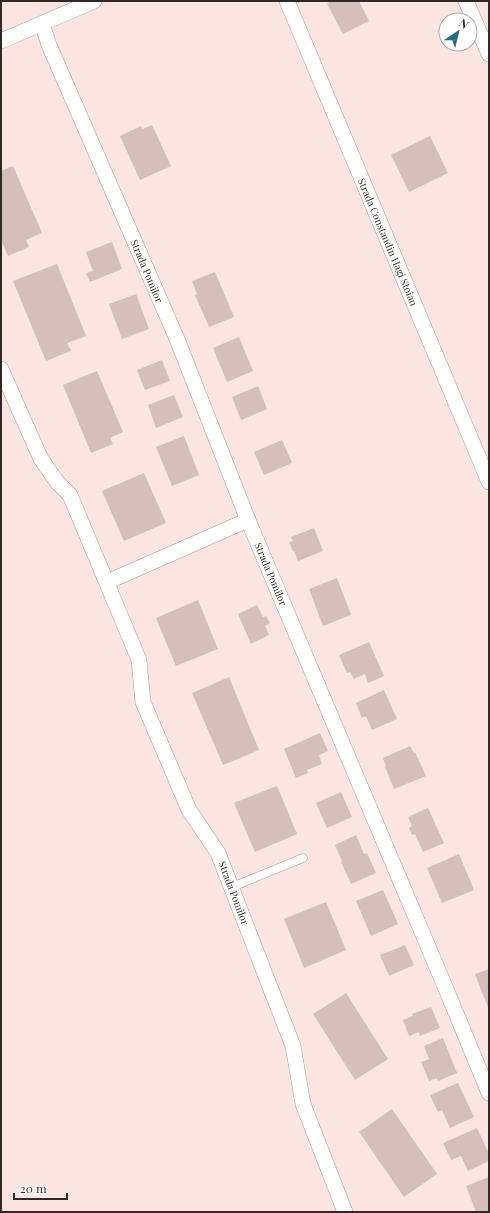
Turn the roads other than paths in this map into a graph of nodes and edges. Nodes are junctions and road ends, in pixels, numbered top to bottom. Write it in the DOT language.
graph roads {
  1 [pos="94,1"];
  2 [pos="287,1"];
  3 [pos="466,1"];
  4 [pos="42,24"];
  5 [pos="1,41"];
  6 [pos="489,54"];
  7 [pos="1,369"];
  8 [pos="489,482"];
  9 [pos="248,520"];
  10 [pos="107,582"];
  11 [pos="303,858"];
  12 [pos="232,887"];
  13 [pos="489,1093"];
  14 [pos="344,1212"];
  1 -- 4 [label="street"];
  2 -- 8 [label="street, Strada Constandin Hagi Stoian"];
  3 -- 6 [label="street"];
  4 -- 5 [label="street"];
  4 -- 9 [label="street, Strada Pomilor"];
  7 -- 10 [label="street, Strada Pomilor"];
  9 -- 10 [label="street"];
  9 -- 13 [label="street, Strada Pomilor"];
  10 -- 12 [label="street, Strada Pomilor"];
  11 -- 12 [label="lane"];
  12 -- 14 [label="street, Strada Pomilor"];
}
